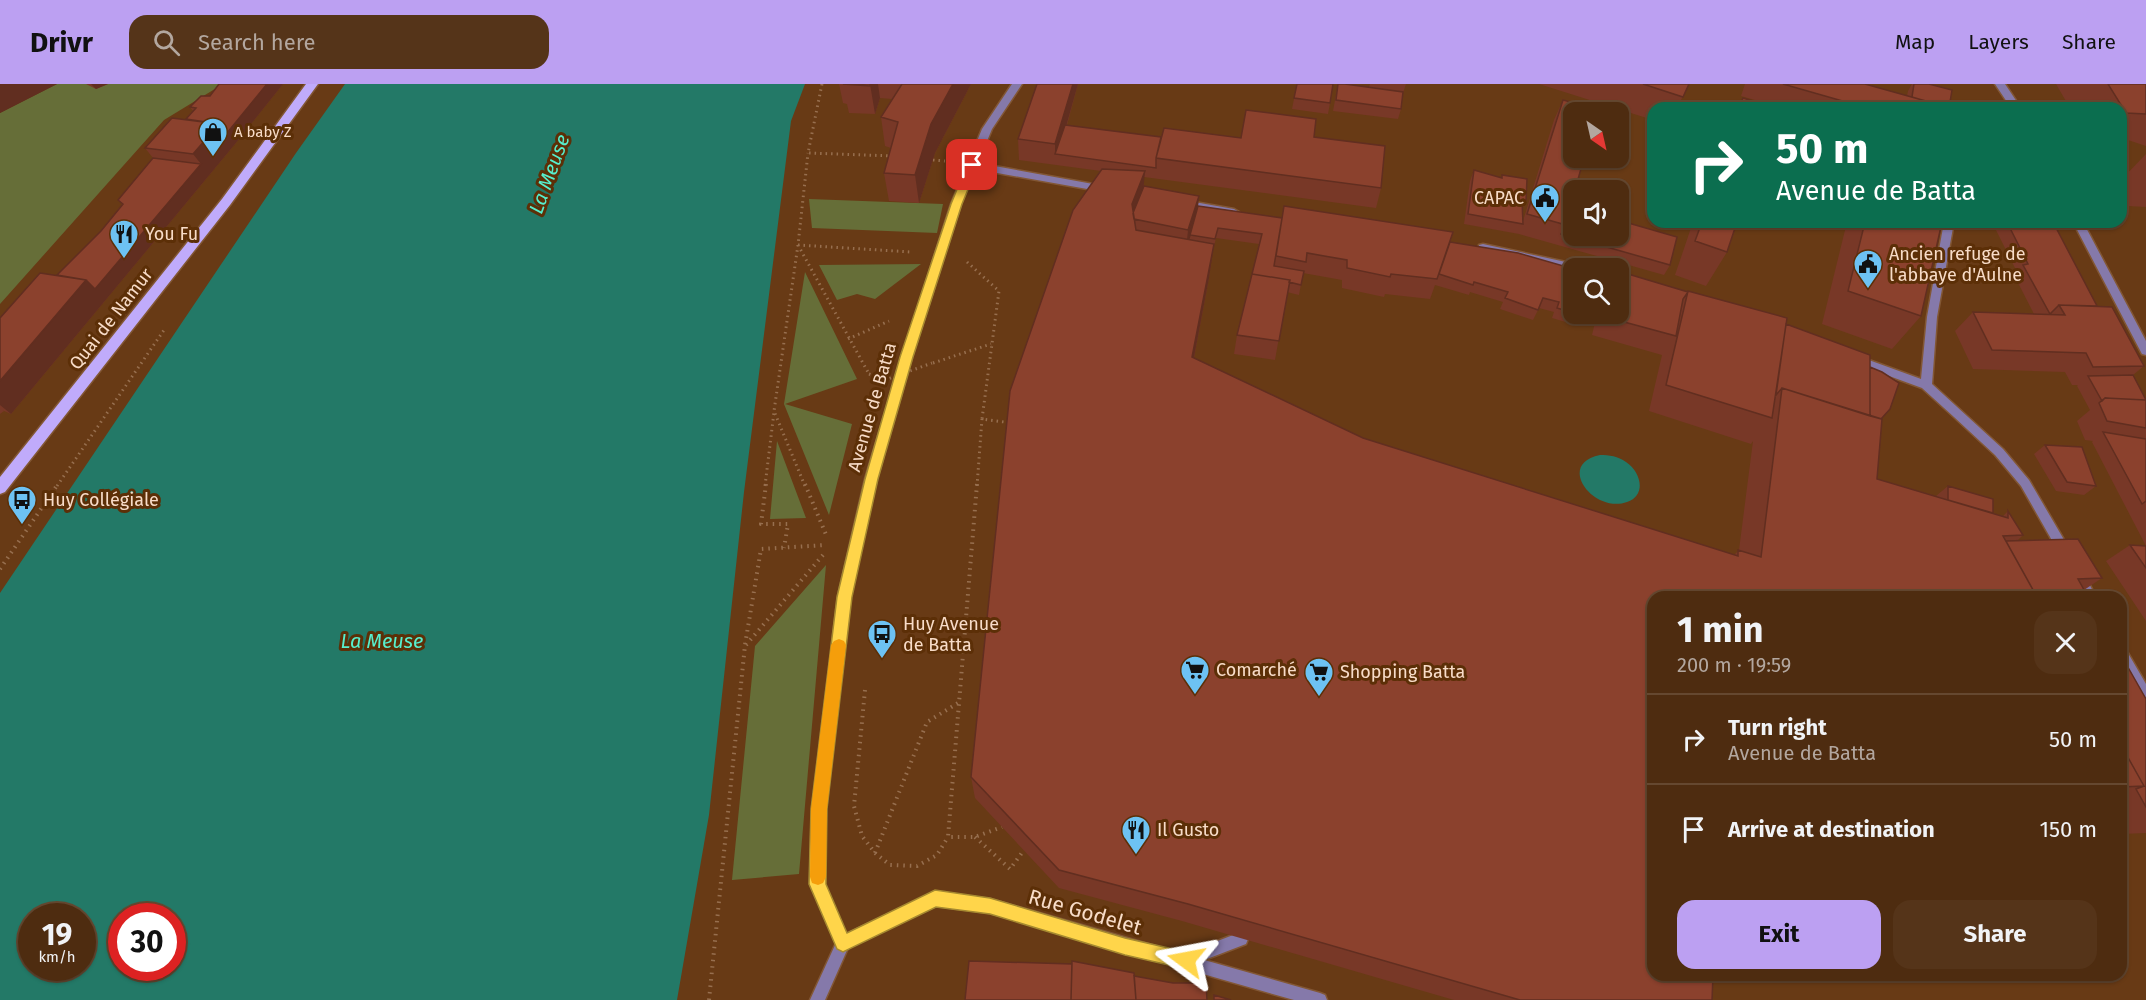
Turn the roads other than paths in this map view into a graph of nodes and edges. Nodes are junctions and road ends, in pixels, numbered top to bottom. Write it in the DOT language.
graph roads {
  1 [pos="312,84"];
  2 [pos="1017,84"];
  3 [pos="1999,85"];
  4 [pos="2012,102"];
  5 [pos="972,165"];
  6 [pos="2127,176"];
  7 [pos="2146,177"];
  8 [pos="1119,191"];
  9 [pos="1175,201"];
  10 [pos="1242,213"];
  11 [pos="1948,228"];
  12 [pos="2081,228"];
  13 [pos="1471,246"];
  14 [pos="1563,265"];
  15 [pos="2146,351"];
  16 [pos="1843,354"];
  17 [pos="1926,385"];
  18 [pos="0,488"];
  19 [pos="2087,591"];
  20 [pos="2127,663"];
  21 [pos="2146,696"];
  22 [pos="1241,939"];
  23 [pos="843,943"];
  24 [pos="1186,960"];
  25 [pos="817,1000"];
  26 [pos="1320,1000"];
  1 -- 18 [label="main road, Quai de Namur"];
  2 -- 5 [label="street, Avenue de Batta"];
  3 -- 4 [label="street"];
  5 -- 8 [label="street"];
  5 -- 23 [label="street, Avenue de Batta"];
  6 -- 7 [label="street"];
  9 -- 10 [label="street"];
  11 -- 17 [label="street"];
  12 -- 15 [label="street"];
  13 -- 14 [label="street"];
  16 -- 17 [label="street"];
  17 -- 19 [label="street"];
  20 -- 21 [label="street"];
  22 -- 24 [label="street"];
  23 -- 24 [label="street, Rue Godelet"];
  23 -- 25 [label="street"];
  24 -- 26 [label="street, Rue Godelet"];
}
